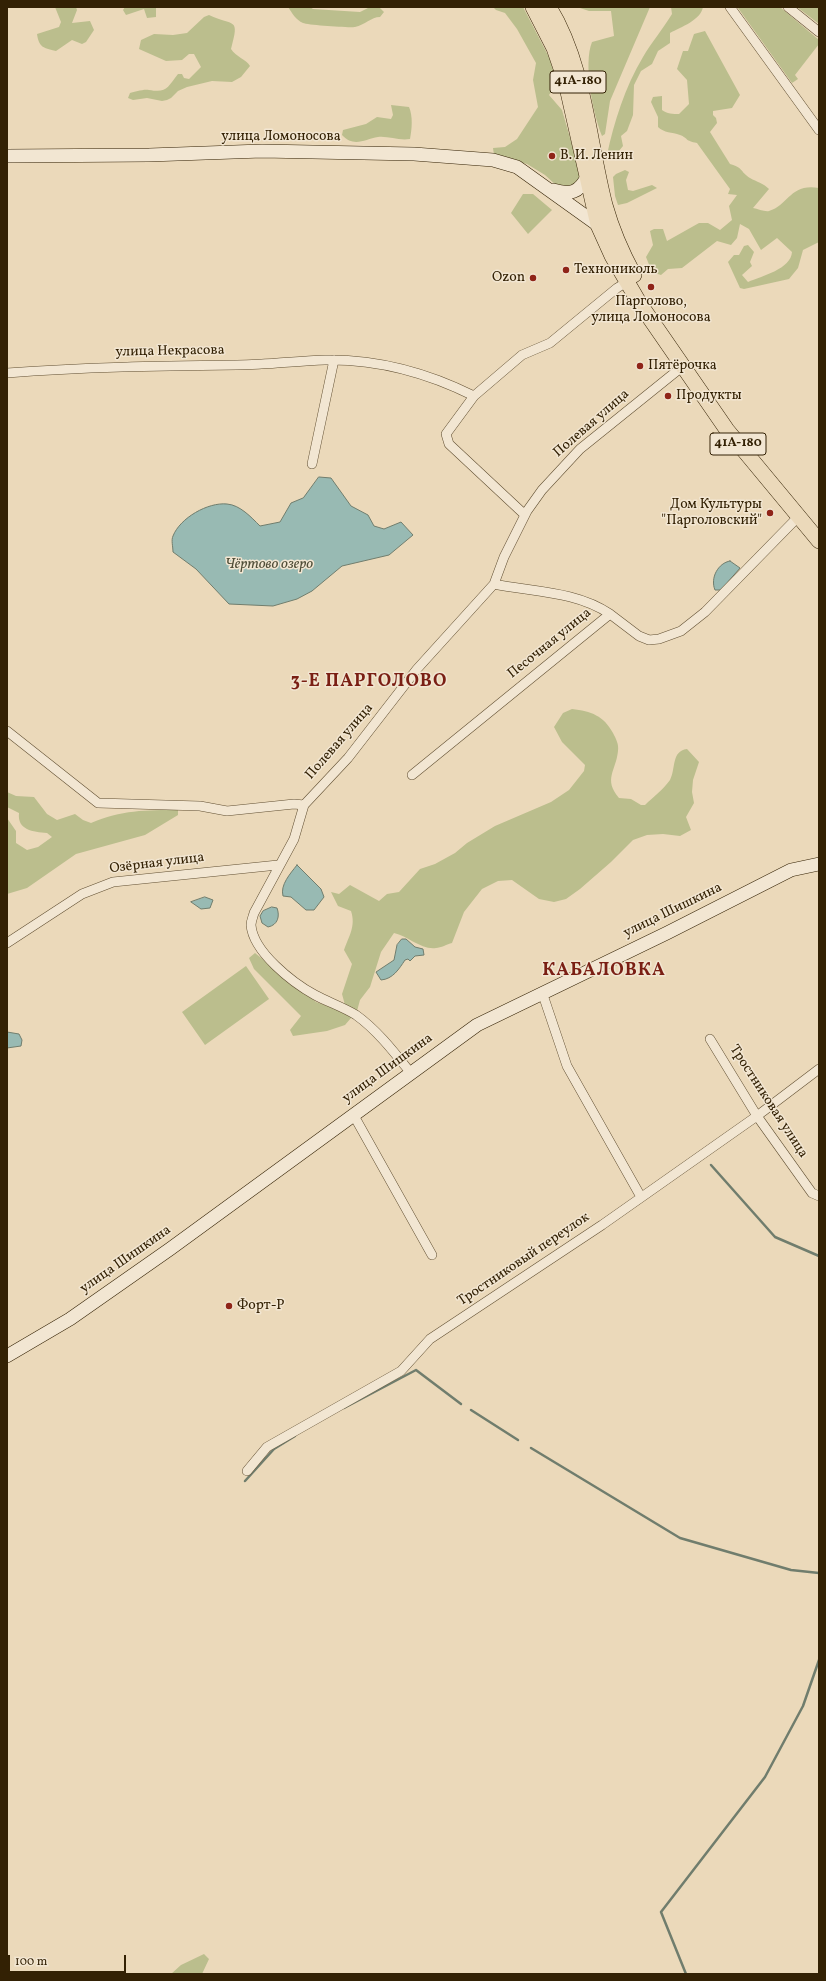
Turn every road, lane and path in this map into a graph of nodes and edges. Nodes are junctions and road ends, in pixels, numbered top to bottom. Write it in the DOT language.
graph roads {
  1 [pos="533,7"];
  2 [pos="548,7"];
  3 [pos="730,7"];
  4 [pos="788,7"];
  5 [pos="819,32"];
  6 [pos="819,130"];
  7 [pos="7,156"];
  8 [pos="588,177"];
  9 [pos="548,188"];
  10 [pos="598,225"];
  11 [pos="627,282"];
  12 [pos="334,360"];
  13 [pos="683,366"];
  14 [pos="7,373"];
  15 [pos="474,396"];
  16 [pos="312,464"];
  17 [pos="525,515"];
  18 [pos="798,516"];
  19 [pos="819,527"];
  20 [pos="819,541"];
  21 [pos="494,584"];
  22 [pos="610,614"];
  23 [pos="7,731"];
  24 [pos="412,775"];
  25 [pos="304,805"];
  26 [pos="819,864"];
  27 [pos="278,865"];
  28 [pos="7,943"];
  29 [pos="542,992"];
  30 [pos="710,1039"];
  31 [pos="819,1069"];
  32 [pos="410,1072"];
  33 [pos="353,1114"];
  34 [pos="757,1116"];
  35 [pos="819,1196"];
  36 [pos="641,1197"];
  37 [pos="432,1255"];
  38 [pos="7,1356"];
  39 [pos="247,1471"];
  1 -- 8 [label="main road, 41А-180"];
  2 -- 19 [label="main road, 41А-180"];
  3 -- 6 [label="street"];
  4 -- 5 [label="street"];
  7 -- 9 [label="street, улица Ломоносова"];
  8 -- 9 [label="street, улица Ломоносова"];
  8 -- 10 [label="main road, 41А-180"];
  9 -- 10 [label="street, улица Ломоносова"];
  10 -- 11 [label="main road, 41А-180"];
  11 -- 13 [label="main road, 41А-180"];
  11 -- 15 [label="street"];
  12 -- 14 [label="street, улица Некрасова"];
  12 -- 15 [label="street, улица Некрасова"];
  12 -- 16 [label="street"];
  13 -- 17 [label="street, Полевая улица"];
  13 -- 18 [label="main road, 41А-180"];
  15 -- 17 [label="street"];
  17 -- 21 [label="street, Полевая улица"];
  18 -- 20 [label="main road, 41А-180"];
  18 -- 22 [label="street, Песочная улица"];
  21 -- 22 [label="street"];
  21 -- 25 [label="street, Полевая улица"];
  22 -- 24 [label="street, Песочная улица"];
  23 -- 25 [label="street"];
  25 -- 27 [label="street"];
  26 -- 29 [label="street, улица Шишкина"];
  27 -- 28 [label="street, Озёрная улица"];
  27 -- 32 [label="street"];
  29 -- 32 [label="street, улица Шишкина"];
  29 -- 36 [label="street"];
  30 -- 34 [label="street, Тростниковая улица"];
  31 -- 34 [label="street, Тростниковый переулок"];
  32 -- 33 [label="street, улица Шишкина"];
  33 -- 37 [label="street"];
  33 -- 38 [label="street, улица Шишкина"];
  34 -- 35 [label="street, Тростниковая улица"];
  34 -- 36 [label="street, Тростниковый переулок"];
  36 -- 39 [label="street, Тростниковый переулок"];
}
